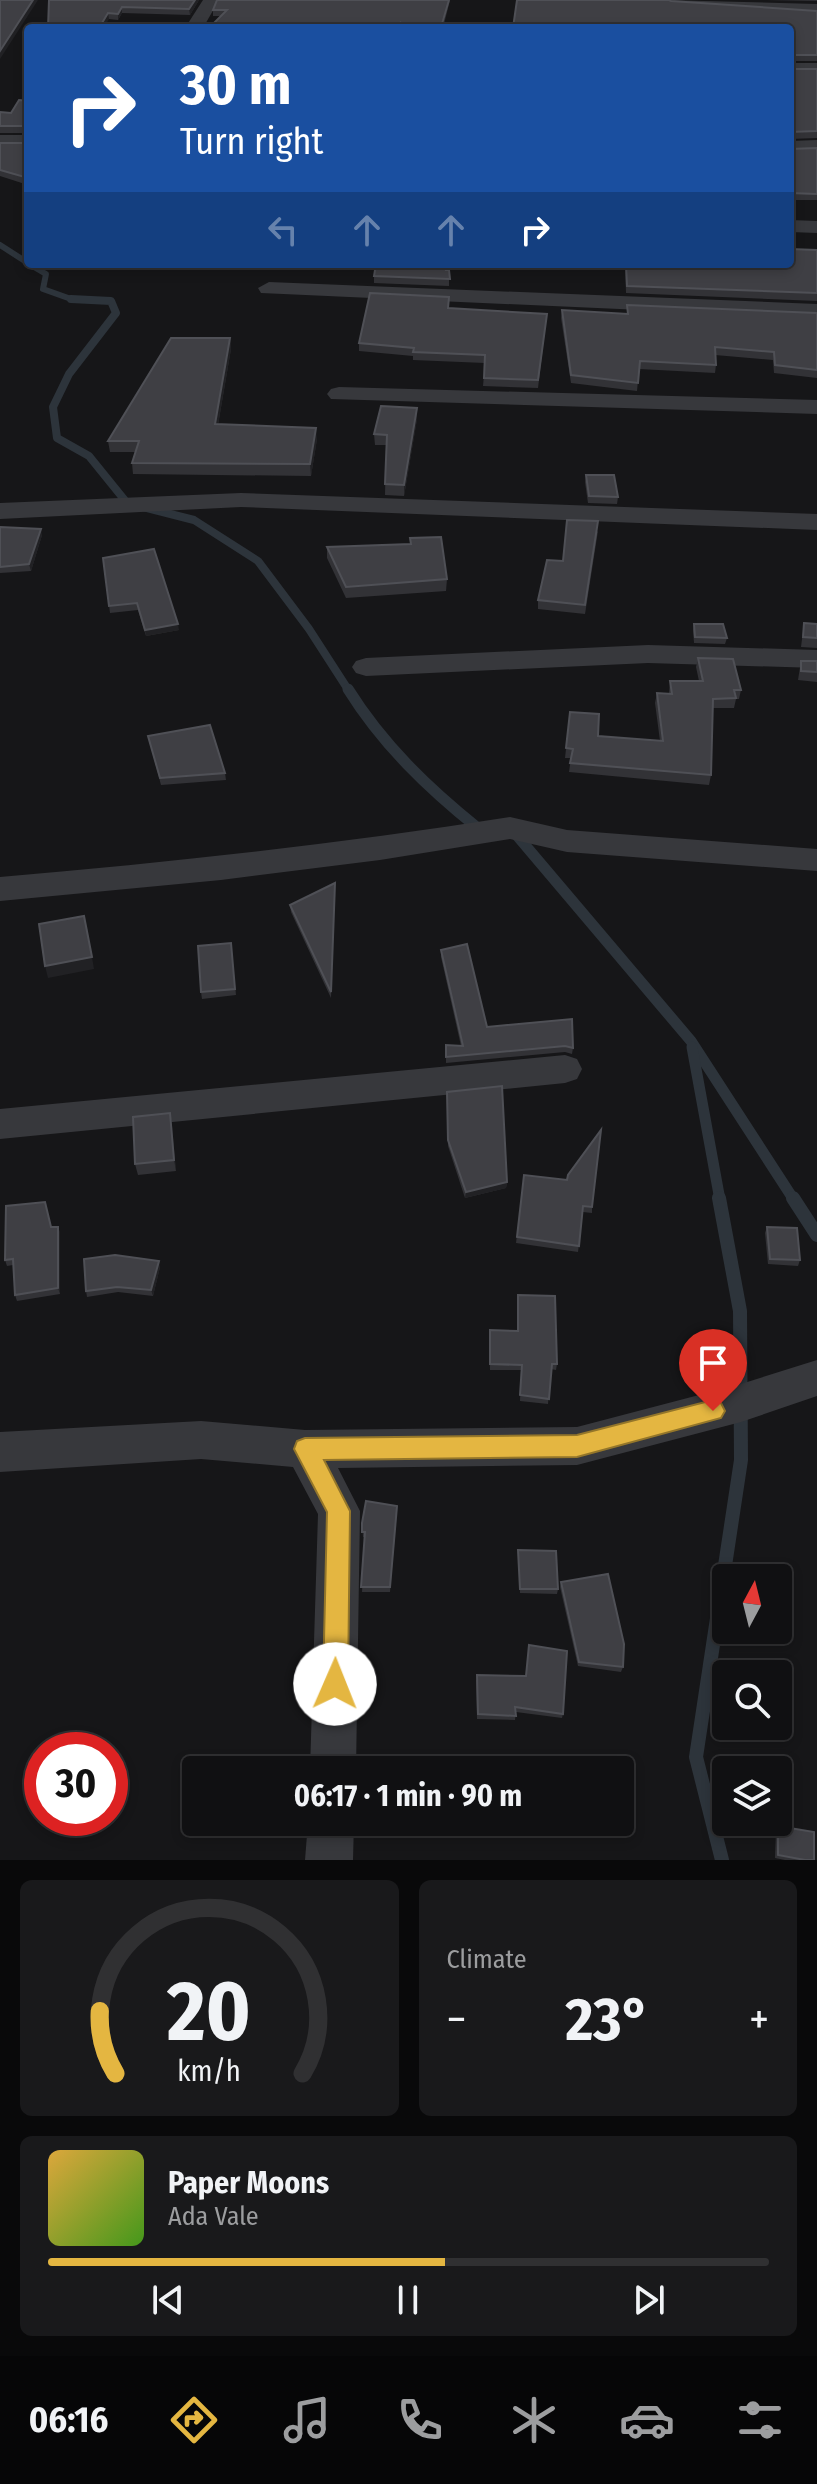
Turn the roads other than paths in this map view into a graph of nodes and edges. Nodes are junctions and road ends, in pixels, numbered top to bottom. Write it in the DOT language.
graph roads {
  1 [pos="211,0"];
  2 [pos="672,0"];
  3 [pos="817,9"];
  4 [pos="196,24"];
  5 [pos="794,68"];
  6 [pos="817,68"];
  7 [pos="0,141"];
  8 [pos="24,141"];
  9 [pos="817,146"];
  10 [pos="794,147"];
  11 [pos="794,226"];
  12 [pos="817,227"];
  13 [pos="269,288"];
  14 [pos="817,311"];
  15 [pos="339,394"];
  16 [pos="817,407"];
  17 [pos="0,511"];
  18 [pos="817,522"];
  19 [pos="817,659"];
  20 [pos="366,667"];
  21 [pos="817,860"];
  22 [pos="0,889"];
  23 [pos="565,1069"];
  24 [pos="0,1124"];
  25 [pos="817,1378"];
  26 [pos="305,1449"];
  27 [pos="0,1452"];
  28 [pos="333,1756"];
  29 [pos="330,1836"];
  30 [pos="329,1860"];
  1 -- 4 [label="street"];
  2 -- 3 [label="street"];
  5 -- 6 [label="street"];
  7 -- 8 [label="street"];
  9 -- 10 [label="street"];
  11 -- 12 [label="street"];
  13 -- 14 [label="street"];
  15 -- 16 [label="street"];
  17 -- 18 [label="street"];
  19 -- 20 [label="street"];
  21 -- 22 [label="street"];
  23 -- 24 [label="street"];
  25 -- 26 [label="street"];
  26 -- 27 [label="street"];
  26 -- 28 [label="street"];
  29 -- 30 [label="street"];
}
